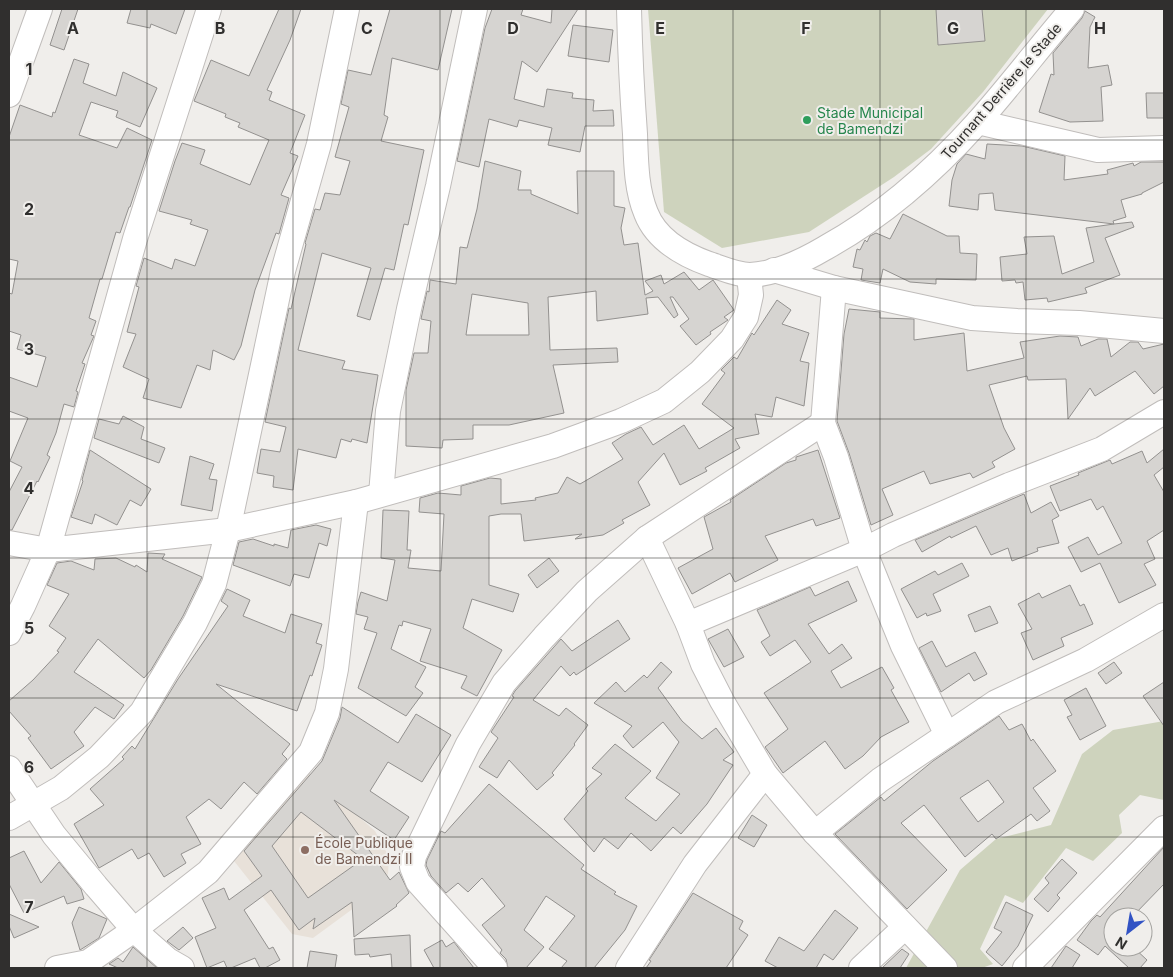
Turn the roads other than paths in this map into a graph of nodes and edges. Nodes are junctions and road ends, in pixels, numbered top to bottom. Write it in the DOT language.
graph roads {
  1 [pos="40,9"];
  2 [pos="209,9"];
  3 [pos="347,9"];
  4 [pos="475,9"];
  5 [pos="629,9"];
  6 [pos="1072,9"];
  7 [pos="9,95"];
  8 [pos="978,122"];
  9 [pos="1164,148"];
  10 [pos="774,270"];
  11 [pos="750,275"];
  12 [pos="834,288"];
  13 [pos="1164,331"];
  14 [pos="1164,412"];
  15 [pos="823,423"];
  16 [pos="381,494"];
  17 [pos="356,502"];
  18 [pos="228,530"];
  19 [pos="647,538"];
  20 [pos="9,543"];
  21 [pos="48,550"];
  22 [pos="864,550"];
  23 [pos="1164,615"];
  24 [pos="688,624"];
  25 [pos="9,633"];
  26 [pos="947,735"];
  27 [pos="9,768"];
  28 [pos="765,774"];
  29 [pos="35,804"];
  30 [pos="9,818"];
  31 [pos="1164,828"];
  32 [pos="815,833"];
  33 [pos="905,927"];
  34 [pos="134,930"];
  35 [pos="57,968"];
  36 [pos="182,968"];
  37 [pos="495,968"];
  38 [pos="628,968"];
  39 [pos="861,968"];
  40 [pos="946,968"];
  41 [pos="1025,968"];
  1 -- 7 [label="street"];
  2 -- 21 [label="street"];
  3 -- 18 [label="street"];
  4 -- 16 [label="street"];
  5 -- 11 [label="street, Tournant Derrière le Stade"];
  6 -- 8 [label="street, Tournant Derrière le Stade"];
  8 -- 9 [label="street"];
  8 -- 10 [label="street, Tournant Derrière le Stade"];
  10 -- 11 [label="street, Tournant Derrière le Stade"];
  10 -- 12 [label="street"];
  11 -- 16 [label="street"];
  12 -- 13 [label="street"];
  12 -- 15 [label="street"];
  14 -- 22 [label="street"];
  15 -- 19 [label="street"];
  15 -- 22 [label="street"];
  16 -- 17 [label="street"];
  17 -- 18 [label="street"];
  17 -- 34 [label="street"];
  18 -- 21 [label="street"];
  18 -- 29 [label="street"];
  19 -- 24 [label="street"];
  19 -- 37 [label="street"];
  20 -- 21 [label="street"];
  21 -- 25 [label="street"];
  22 -- 24 [label="street"];
  22 -- 26 [label="street"];
  23 -- 26 [label="street"];
  24 -- 28 [label="street"];
  26 -- 32 [label="street"];
  27 -- 29 [label="street"];
  28 -- 32 [label="street"];
  28 -- 38 [label="street"];
  29 -- 30 [label="street"];
  29 -- 34 [label="street"];
  31 -- 41 [label="street"];
  32 -- 33 [label="street"];
  33 -- 39 [label="street"];
  33 -- 40 [label="street"];
  34 -- 35 [label="street"];
  34 -- 36 [label="street"];
}
